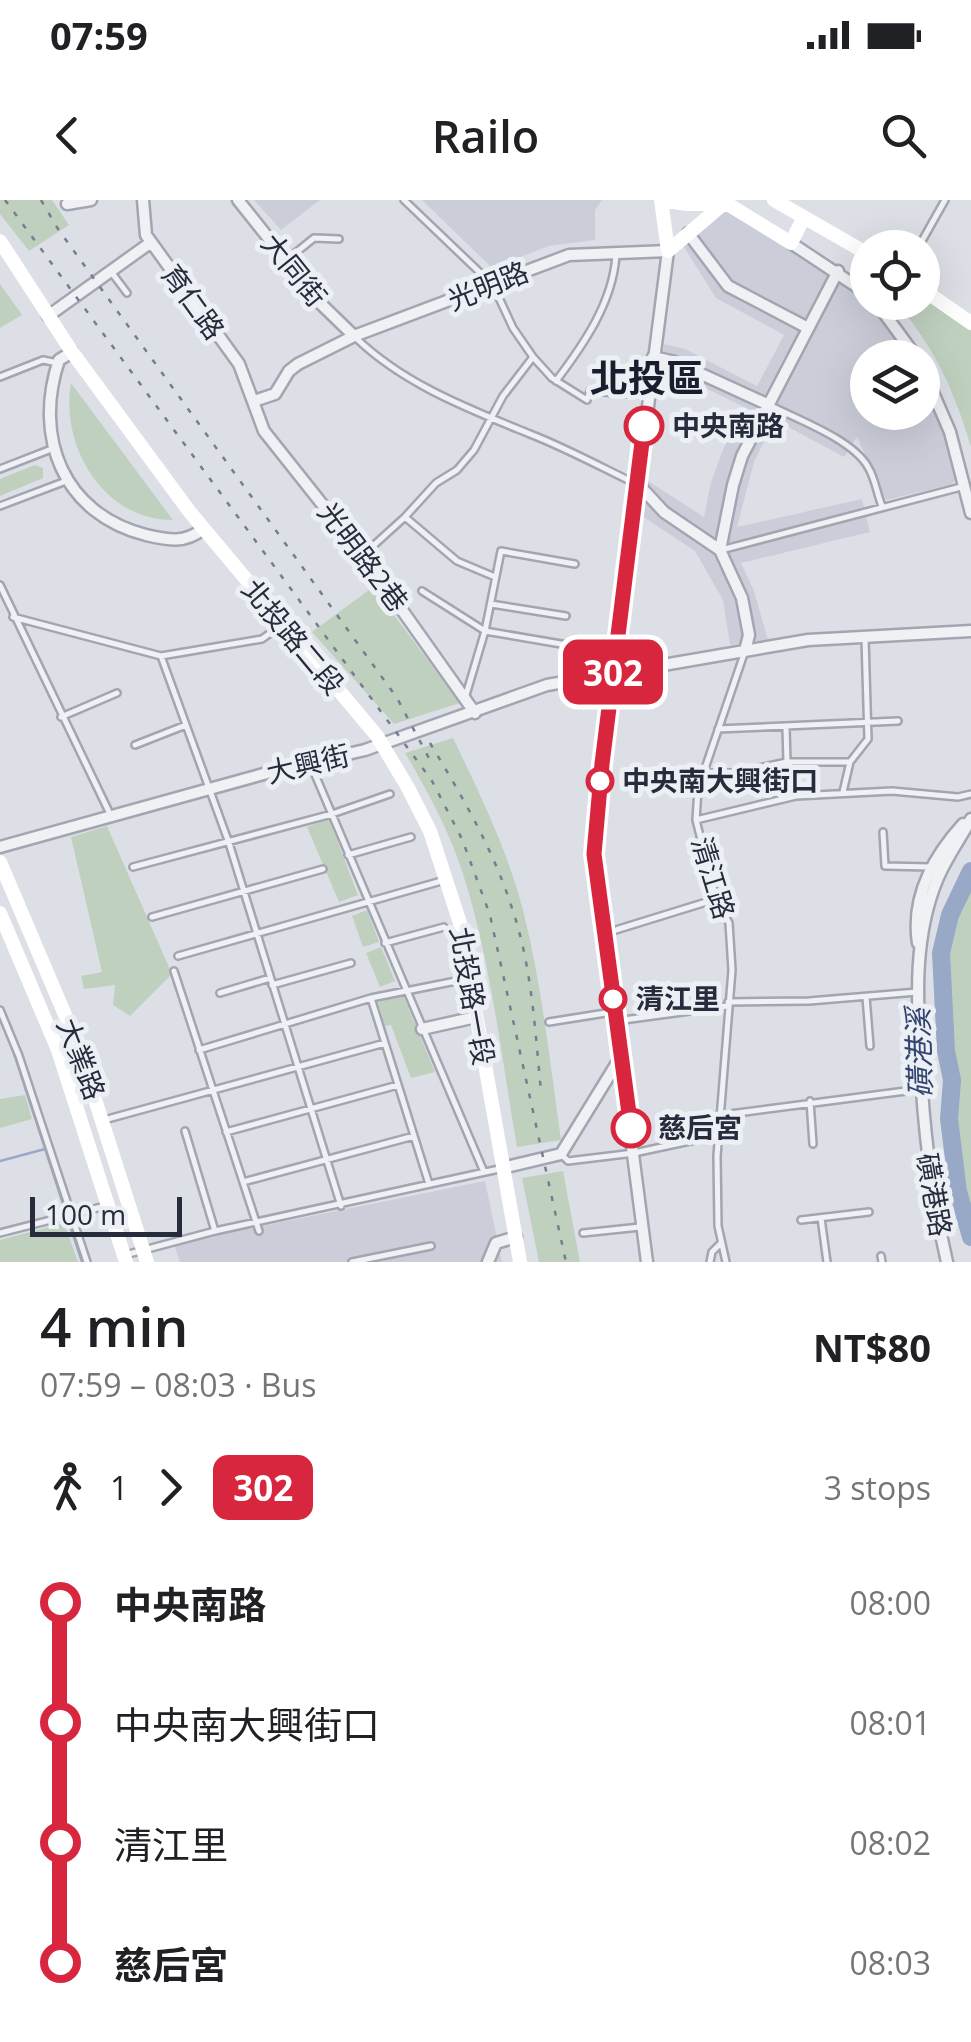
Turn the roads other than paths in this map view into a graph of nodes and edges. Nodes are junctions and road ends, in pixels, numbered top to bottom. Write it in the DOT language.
graph roads {
  1 [pos="91,200"];
  2 [pos="143,200"];
  3 [pos="238,200"];
  4 [pos="404,200"];
  5 [pos="661,200"];
  6 [pos="774,200"];
  7 [pos="945,200"];
  8 [pos="727,201"];
  9 [pos="67,204"];
  10 [pos="804,217"];
  11 [pos="928,230"];
  12 [pos="688,233"];
  13 [pos="339,240"];
  14 [pos="0,241"];
  15 [pos="150,242"];
  16 [pos="791,243"];
  17 [pos="850,244"];
  18 [pos="668,251"];
  19 [pos="616,254"];
  20 [pos="286,261"];
  21 [pos="110,270"];
  22 [pos="838,271"];
  23 [pos="850,280"];
  24 [pos="493,285"];
  25 [pos="127,293"];
  26 [pos="940,301"];
  27 [pos="48,316"];
  28 [pos="971,323"];
  29 [pos="808,328"];
  30 [pos="354,336"];
  31 [pos="72,352"];
  32 [pos="653,356"];
  33 [pos="532,357"];
  34 [pos="58,363"];
  35 [pos="0,377"];
  36 [pos="556,381"];
  37 [pos="648,396"];
  38 [pos="254,401"];
  39 [pos="769,405"];
  40 [pos="940,409"];
  41 [pos="490,419"];
  42 [pos="54,448"];
  43 [pos="0,469"];
  44 [pos="66,480"];
  45 [pos="639,485"];
  46 [pos="964,486"];
  47 [pos="0,506"];
  48 [pos="882,506"];
  49 [pos="971,513"];
  50 [pos="406,517"];
  51 [pos="203,529"];
  52 [pos="720,550"];
  53 [pos="363,555"];
  54 [pos="574,564"];
  55 [pos="495,578"];
  56 [pos="0,584"];
  57 [pos="422,590"];
  58 [pos="491,604"];
  59 [pos="566,616"];
  60 [pos="13,617"];
  61 [pos="282,625"];
  62 [pos="485,631"];
  63 [pos="971,631"];
  64 [pos="866,638"];
  65 [pos="745,651"];
  66 [pos="617,653"];
  67 [pos="161,656"];
  68 [pos="613,675"];
  69 [pos="116,692"];
  70 [pos="466,695"];
  71 [pos="475,713"];
  72 [pos="62,716"];
  73 [pos="870,721"];
  74 [pos="898,721"];
  75 [pos="186,725"];
  76 [pos="786,728"];
  77 [pos="718,729"];
  78 [pos="382,744"];
  79 [pos="134,745"];
  80 [pos="310,762"];
  81 [pos="786,762"];
  82 [pos="850,762"];
  83 [pos="704,773"];
  84 [pos="209,789"];
  85 [pos="843,793"];
  86 [pos="390,794"];
  87 [pos="971,794"];
  88 [pos="332,814"];
  89 [pos="111,816"];
  90 [pos="971,817"];
  91 [pos="696,820"];
  92 [pos="883,832"];
  93 [pos="411,837"];
  94 [pos="229,843"];
  95 [pos="0,847"];
  96 [pos="348,855"];
  97 [pos="0,862"];
  98 [pos="133,868"];
  99 [pos="930,868"];
  100 [pos="322,869"];
  101 [pos="447,880"];
  102 [pos="242,890"];
  103 [pos="716,899"];
  104 [pos="369,904"];
  105 [pos="0,913"];
  106 [pos="152,917"];
  107 [pos="444,928"];
  108 [pos="606,933"];
  109 [pos="256,934"];
  110 [pos="386,943"];
  111 [pos="919,949"];
  112 [pos="178,956"];
  113 [pos="351,963"];
  114 [pos="174,971"];
  115 [pos="456,981"];
  116 [pos="271,982"];
  117 [pos="407,992"];
  118 [pos="917,992"];
  119 [pos="220,993"];
  120 [pos="866,997"];
  121 [pos="370,998"];
  122 [pos="727,1004"];
  123 [pos="0,1010"];
  124 [pos="615,1016"];
  125 [pos="476,1017"];
  126 [pos="548,1022"];
  127 [pos="284,1024"];
  128 [pos="422,1029"];
  129 [pos="385,1043"];
  130 [pos="870,1046"];
  131 [pos="199,1050"];
  132 [pos="620,1057"];
  133 [pos="298,1068"];
  134 [pos="398,1085"];
  135 [pos="921,1089"];
  136 [pos="212,1090"];
  137 [pos="810,1101"];
  138 [pos="310,1108"];
  139 [pos="722,1115"];
  140 [pos="104,1120"];
  141 [pos="185,1131"];
  142 [pos="226,1132"];
  143 [pos="719,1134"];
  144 [pos="415,1136"];
  145 [pos="813,1144"];
  146 [pos="634,1153"];
  147 [pos="562,1154"];
  148 [pos="328,1160"];
  149 [pos="502,1168"];
  150 [pos="484,1172"];
  151 [pos="243,1182"];
  152 [pos="429,1184"];
  153 [pos="108,1205"];
  154 [pos="340,1206"];
  155 [pos="869,1212"];
  156 [pos="73,1214"];
  157 [pos="821,1218"];
  158 [pos="801,1220"];
  159 [pos="643,1226"];
  160 [pos="258,1227"];
  161 [pos="214,1231"];
  162 [pos="0,1232"];
  163 [pos="583,1233"];
  164 [pos="516,1236"];
  165 [pos="720,1244"];
  166 [pos="431,1246"];
  167 [pos="145,1256"];
  168 [pos="125,1259"];
  169 [pos="88,1262"];
  170 [pos="352,1262"];
  171 [pos="488,1262"];
  172 [pos="520,1262"];
  173 [pos="648,1262"];
  174 [pos="710,1262"];
  175 [pos="726,1262"];
  176 [pos="826,1262"];
  177 [pos="946,1262"];
  1 -- 9 [label="street"];
  2 -- 15 [label="street, 育仁路"];
  3 -- 20 [label="street, 大同街"];
  4 -- 24 [label="lane"];
  5 -- 8 [label="street"];
  5 -- 18 [label="street"];
  6 -- 10 [label="street"];
  7 -- 11 [label="lane"];
  8 -- 12 [label="street"];
  8 -- 16 [label="street"];
  10 -- 16 [label="street"];
  10 -- 17 [label="street"];
  12 -- 18 [label="street"];
  12 -- 29 [label="street"];
  13 -- 20 [label="lane"];
  14 -- 27 [label="street, 北投路二段"];
  15 -- 21 [label="street"];
  15 -- 38 [label="street, 育仁路"];
  16 -- 22 [label="street"];
  18 -- 19 [label="street, 光明路"];
  18 -- 32 [label="street"];
  19 -- 24 [label="street, 光明路"];
  19 -- 36 [label="lane"];
  20 -- 30 [label="street, 大同街"];
  21 -- 25 [label="lane"];
  21 -- 27 [label="street"];
  22 -- 23 [label="street"];
  22 -- 29 [label="street"];
  24 -- 30 [label="street, 光明路"];
  24 -- 33 [label="lane"];
  26 -- 28 [label="street"];
  27 -- 31 [label="street, 北投路二段"];
  29 -- 39 [label="street"];
  30 -- 38 [label="street, 光明路"];
  30 -- 41 [label="lane"];
  31 -- 34 [label="street"];
  31 -- 51 [label="street, 北投路二段"];
  32 -- 37 [label="street"];
  32 -- 39 [label="street"];
  33 -- 36 [label="lane"];
  33 -- 41 [label="lane"];
  34 -- 35 [label="lane"];
  34 -- 42 [label="street"];
  36 -- 37 [label="lane"];
  37 -- 45 [label="street"];
  38 -- 53 [label="street, 光明路2巷"];
  39 -- 48 [label="lane"];
  39 -- 52 [label="street"];
  40 -- 46 [label="street"];
  41 -- 45 [label="lane"];
  41 -- 50 [label="lane"];
  42 -- 43 [label="lane"];
  42 -- 44 [label="street"];
  44 -- 47 [label="lane"];
  44 -- 51 [label="street"];
  45 -- 52 [label="street"];
  45 -- 66 [label="street"];
  46 -- 48 [label="lane"];
  46 -- 49 [label="street"];
  48 -- 52 [label="lane"];
  50 -- 53 [label="lane"];
  50 -- 55 [label="lane"];
  51 -- 61 [label="street, 北投路二段"];
  52 -- 65 [label="street, 清江路"];
  53 -- 70 [label="street, 光明路2巷"];
  54 -- 55 [label="lane"];
  55 -- 58 [label="lane"];
  56 -- 60 [label="lane"];
  57 -- 62 [label="lane"];
  58 -- 59 [label="lane"];
  58 -- 62 [label="lane"];
  60 -- 67 [label="lane"];
  60 -- 72 [label="lane"];
  61 -- 67 [label="lane"];
  61 -- 78 [label="street, 北投路二段"];
  62 -- 66 [label="lane"];
  62 -- 70 [label="lane"];
  63 -- 64 [label="street, 大興街"];
  64 -- 65 [label="street, 大興街"];
  64 -- 73 [label="lane"];
  65 -- 68 [label="street, 大興街"];
  65 -- 77 [label="lane, 清江路"];
  66 -- 68 [label="street"];
  67 -- 75 [label="lane"];
  68 -- 71 [label="street, 大興街"];
  68 -- 108 [label="street"];
  69 -- 72 [label="lane"];
  70 -- 71 [label="street, 光明路2巷"];
  71 -- 78 [label="street, 大興街"];
  72 -- 89 [label="lane"];
  73 -- 74 [label="lane"];
  73 -- 76 [label="lane"];
  73 -- 82 [label="lane"];
  75 -- 79 [label="lane"];
  75 -- 84 [label="lane"];
  76 -- 77 [label="lane"];
  76 -- 81 [label="lane"];
  77 -- 83 [label="lane, 清江路"];
  78 -- 80 [label="street, 大興街"];
  78 -- 101 [label="street, 北投路一段"];
  80 -- 84 [label="street, 大興街"];
  80 -- 88 [label="lane"];
  81 -- 82 [label="lane"];
  81 -- 83 [label="lane"];
  82 -- 85 [label="lane"];
  83 -- 91 [label="lane, 清江路"];
  84 -- 89 [label="street, 大興街"];
  84 -- 94 [label="lane"];
  85 -- 87 [label="lane"];
  85 -- 91 [label="lane"];
  86 -- 88 [label="lane"];
  88 -- 94 [label="lane"];
  88 -- 96 [label="lane"];
  89 -- 95 [label="street, 大興街"];
  90 -- 99 [label="street, 磺港路"];
  90 -- 111 [label="street, 磺港路"];
  91 -- 103 [label="lane, 清江路"];
  92 -- 99 [label="lane"];
  93 -- 96 [label="lane"];
  94 -- 98 [label="lane"];
  94 -- 102 [label="lane"];
  96 -- 104 [label="lane"];
  97 -- 140 [label="street, 大業路"];
  99 -- 111 [label="street, 磺港路"];
  100 -- 102 [label="lane"];
  101 -- 104 [label="lane"];
  101 -- 125 [label="street, 北投路一段"];
  102 -- 106 [label="lane"];
  102 -- 109 [label="lane"];
  103 -- 108 [label="lane"];
  103 -- 122 [label="lane, 清江路"];
  104 -- 109 [label="lane"];
  104 -- 110 [label="lane"];
  105 -- 153 [label="street, 大業路"];
  107 -- 110 [label="lane"];
  108 -- 124 [label="street"];
  109 -- 112 [label="lane"];
  109 -- 116 [label="lane"];
  110 -- 117 [label="lane"];
  111 -- 118 [label="street, 磺港路"];
  113 -- 116 [label="lane"];
  114 -- 131 [label="lane"];
  115 -- 117 [label="lane"];
  116 -- 119 [label="lane"];
  116 -- 127 [label="lane"];
  117 -- 121 [label="lane"];
  117 -- 128 [label="lane"];
  118 -- 120 [label="lane"];
  118 -- 135 [label="street, 磺港路"];
  120 -- 122 [label="lane"];
  120 -- 130 [label="lane"];
  121 -- 127 [label="lane"];
  121 -- 129 [label="lane"];
  122 -- 124 [label="lane"];
  122 -- 139 [label="lane, 清江路"];
  123 -- 156 [label="lane"];
  124 -- 126 [label="lane"];
  124 -- 132 [label="street"];
  125 -- 128 [label="street"];
  125 -- 149 [label="street, 北投路一段"];
  127 -- 131 [label="lane"];
  127 -- 133 [label="lane"];
  128 -- 150 [label="lane"];
  129 -- 133 [label="lane"];
  129 -- 134 [label="lane"];
  131 -- 136 [label="lane"];
  132 -- 146 [label="street"];
  132 -- 147 [label="street"];
  133 -- 136 [label="lane"];
  133 -- 138 [label="lane"];
  134 -- 138 [label="lane"];
  134 -- 144 [label="lane"];
  135 -- 137 [label="lane"];
  135 -- 177 [label="street, 磺港路"];
  136 -- 140 [label="lane"];
  136 -- 142 [label="lane"];
  137 -- 139 [label="lane"];
  137 -- 145 [label="lane"];
  138 -- 142 [label="lane"];
  138 -- 148 [label="lane"];
  139 -- 143 [label="lane, 清江路"];
  140 -- 167 [label="street, 大業路"];
  141 -- 161 [label="lane"];
  142 -- 151 [label="lane"];
  143 -- 146 [label="lane"];
  143 -- 165 [label="lane, 清江路"];
  144 -- 148 [label="lane"];
  144 -- 152 [label="lane"];
  146 -- 147 [label="lane"];
  146 -- 159 [label="street"];
  147 -- 149 [label="street"];
  148 -- 151 [label="lane"];
  148 -- 154 [label="lane"];
  149 -- 150 [label="lane"];
  149 -- 164 [label="street, 北投路一段"];
  150 -- 152 [label="lane"];
  151 -- 160 [label="lane"];
  152 -- 154 [label="lane"];
  153 -- 156 [label="lane"];
  153 -- 168 [label="street, 大業路"];
  154 -- 160 [label="lane"];
  155 -- 157 [label="lane"];
  156 -- 162 [label="lane"];
  156 -- 169 [label="lane"];
  157 -- 158 [label="lane"];
  157 -- 176 [label="lane"];
  159 -- 163 [label="lane"];
  159 -- 173 [label="street"];
  160 -- 161 [label="lane"];
  161 -- 167 [label="lane"];
  164 -- 171 [label="street"];
  164 -- 172 [label="street, 北投路一段"];
  165 -- 174 [label="lane"];
  165 -- 175 [label="lane, 清江路"];
  166 -- 170 [label="lane"];
  167 -- 168 [label="lane"];
}
